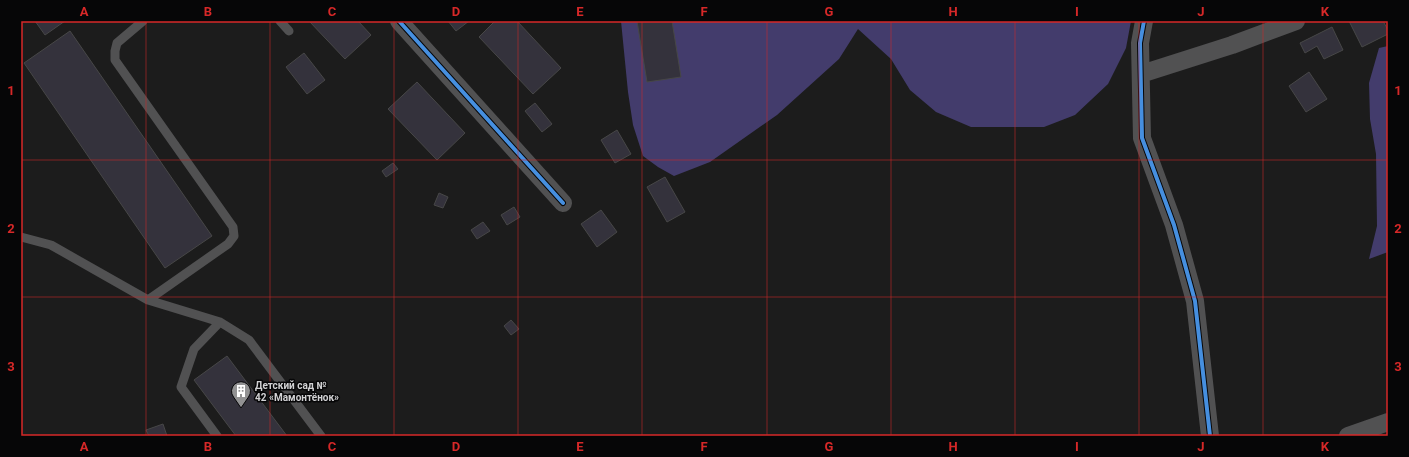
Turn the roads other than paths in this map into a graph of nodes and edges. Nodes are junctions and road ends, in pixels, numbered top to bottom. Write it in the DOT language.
graph roads {
  1 [pos="143,21"];
  2 [pos="280,21"];
  3 [pos="399,21"];
  4 [pos="1144,21"];
  5 [pos="1296,21"];
  6 [pos="289,31"];
  7 [pos="1141,74"];
  8 [pos="563,203"];
  9 [pos="21,237"];
  10 [pos="148,300"];
  11 [pos="220,322"];
  12 [pos="1388,422"];
  13 [pos="217,436"];
  14 [pos="321,436"];
  15 [pos="1210,436"];
  16 [pos="1348,436"];
  1 -- 10 [label="lane"];
  2 -- 6 [label="lane"];
  3 -- 8 [label="street"];
  4 -- 7 [label="street"];
  5 -- 7 [label="street"];
  7 -- 15 [label="street"];
  9 -- 10 [label="lane"];
  10 -- 11 [label="lane"];
  11 -- 13 [label="lane"];
  11 -- 14 [label="lane"];
  12 -- 16 [label="street"];
}
